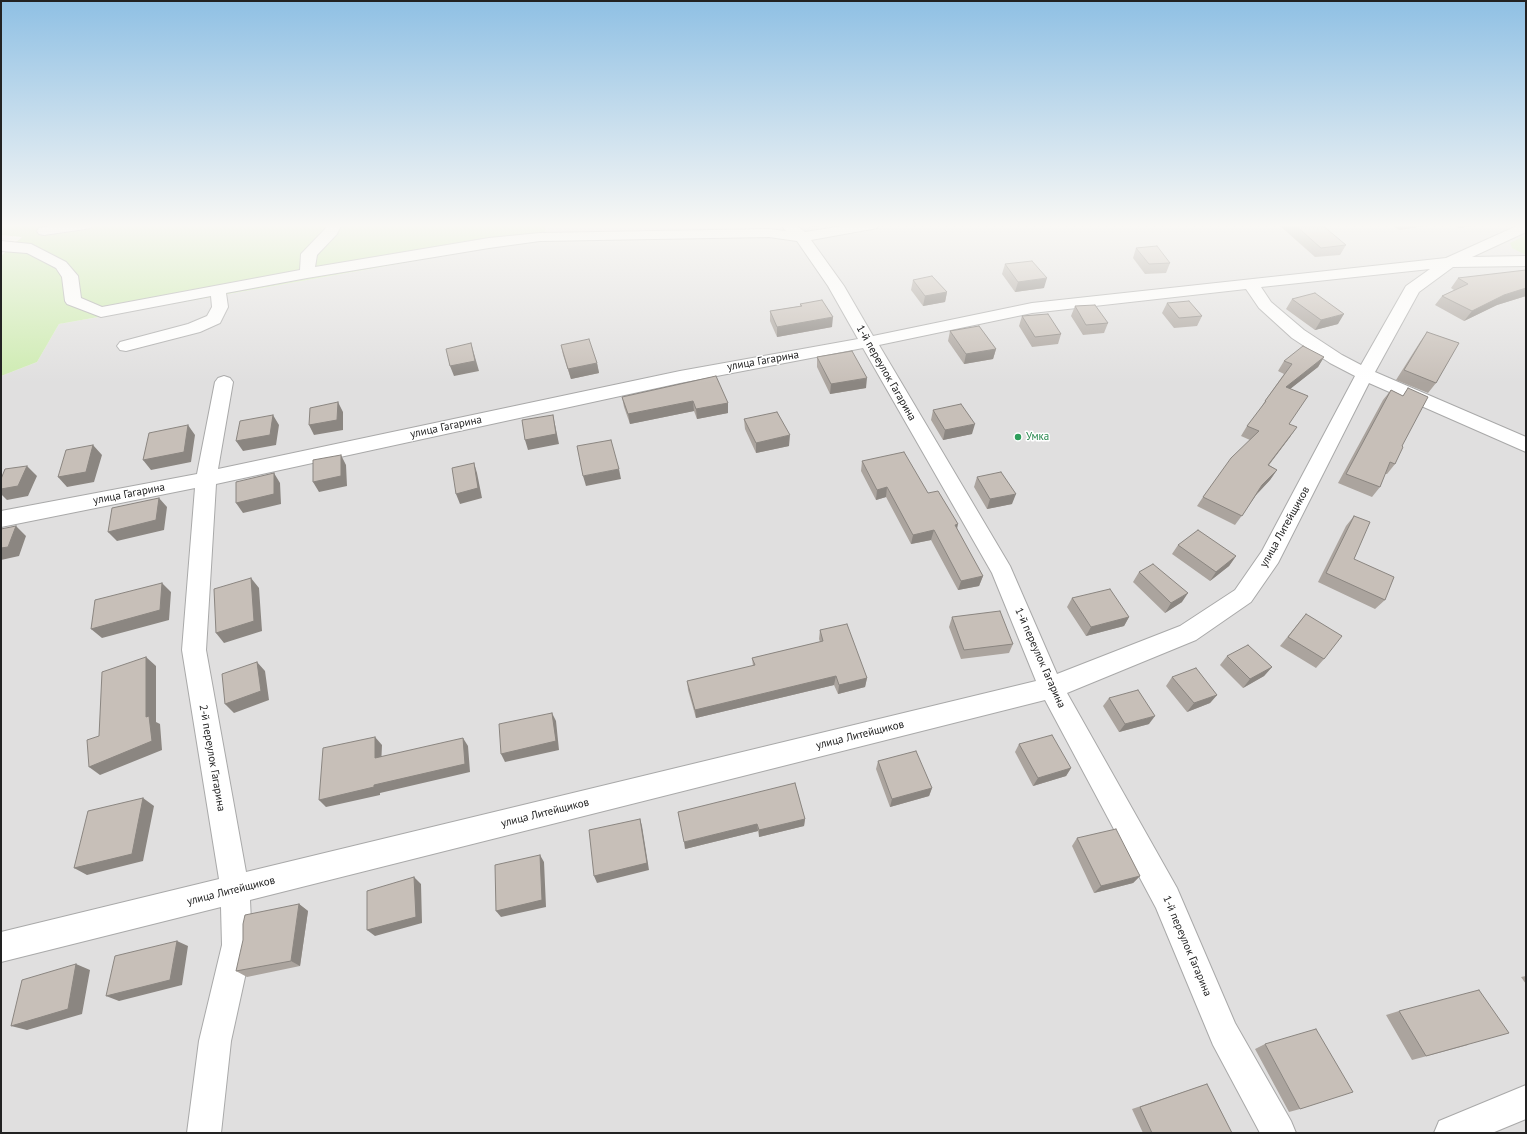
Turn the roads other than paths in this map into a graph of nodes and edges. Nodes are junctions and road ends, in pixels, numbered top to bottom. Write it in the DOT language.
graph roads {
  1 [pos="70,278"];
  2 [pos="281,278"];
  3 [pos="830,278"];
  4 [pos="1306,278"];
  5 [pos="1427,278"];
  6 [pos="1251,284"];
  7 [pos="218,290"];
  8 [pos="868,342"];
  9 [pos="126,346"];
  10 [pos="1365,374"];
  11 [pos="224,382"];
  12 [pos="1526,445"];
  13 [pos="206,479"];
  14 [pos="1,519"];
  15 [pos="1051,688"];
  16 [pos="235,890"];
  17 [pos="1,947"];
  18 [pos="1526,1102"];
  19 [pos="204,1133"];
  20 [pos="1279,1133"];
  21 [pos="1451,1133"];
  1 -- 7 [label="street"];
  2 -- 7 [label="street"];
  3 -- 8 [label="street, 1-й переулок Гагарина"];
  4 -- 6 [label="street, улица Гагарина"];
  5 -- 10 [label="street, улица Литейщиков"];
  6 -- 8 [label="street, улица Гагарина"];
  6 -- 10 [label="street"];
  7 -- 9 [label="street"];
  8 -- 13 [label="street, улица Гагарина"];
  8 -- 15 [label="street, 1-й переулок Гагарина"];
  10 -- 12 [label="street"];
  10 -- 15 [label="street, улица Литейщиков"];
  11 -- 13 [label="street, 2-й переулок Гагарина"];
  13 -- 14 [label="street, улица Гагарина"];
  13 -- 16 [label="street, 2-й переулок Гагарина"];
  15 -- 16 [label="street, улица Литейщиков"];
  15 -- 20 [label="street, 1-й переулок Гагарина"];
  16 -- 17 [label="street, улица Литейщиков"];
  16 -- 19 [label="street, 2-й переулок Гагарина"];
  18 -- 21 [label="street"];
}
